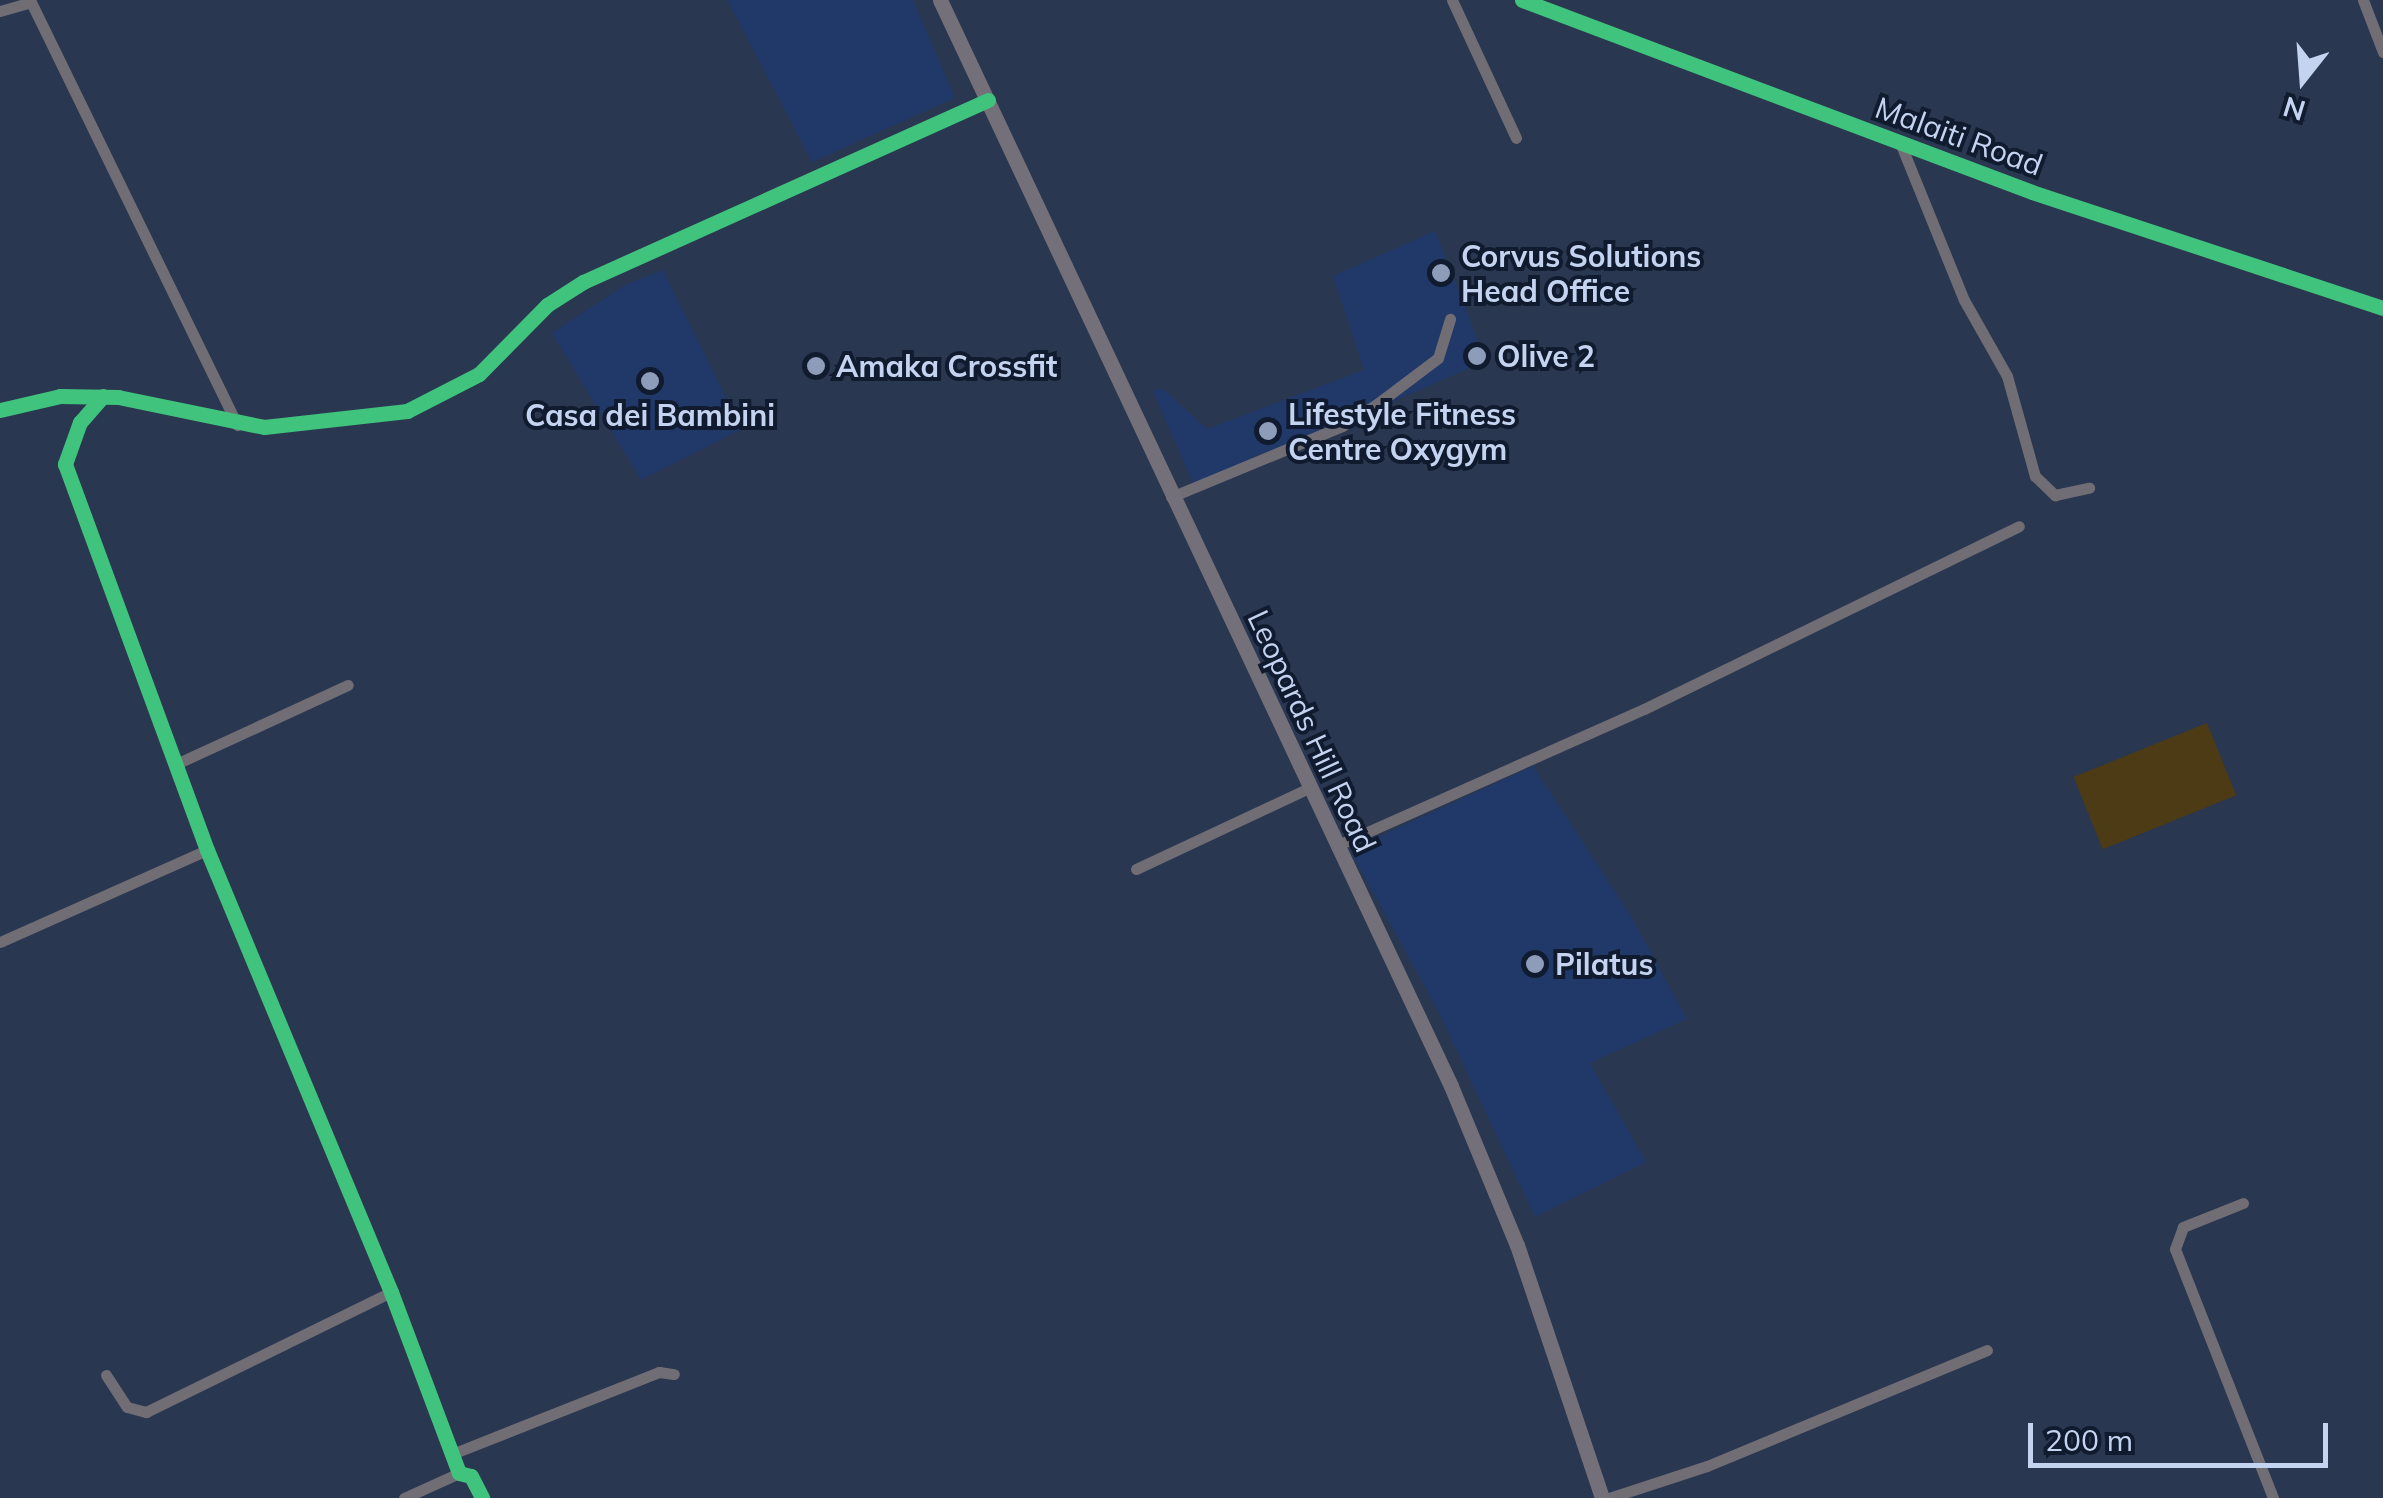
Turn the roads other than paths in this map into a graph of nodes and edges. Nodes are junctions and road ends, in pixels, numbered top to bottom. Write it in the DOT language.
graph roads {
  1 [pos="940,0"];
  2 [pos="1452,0"];
  3 [pos="1522,0"];
  4 [pos="2363,0"];
  5 [pos="31,1"];
  6 [pos="0,11"];
  7 [pos="2383,52"];
  8 [pos="988,100"];
  9 [pos="1516,138"];
  10 [pos="1902,144"];
  11 [pos="2383,308"];
  12 [pos="1450,320"];
  13 [pos="103,396"];
  14 [pos="0,410"];
  15 [pos="236,424"];
  16 [pos="2089,488"];
  17 [pos="1171,497"];
  18 [pos="2019,526"];
  19 [pos="348,685"];
  20 [pos="176,764"];
  21 [pos="1310,788"];
  22 [pos="1336,846"];
  23 [pos="207,850"];
  24 [pos="1136,869"];
  25 [pos="0,942"];
  26 [pos="2243,1203"];
  27 [pos="391,1292"];
  28 [pos="1987,1350"];
  29 [pos="674,1374"];
  30 [pos="106,1375"];
  31 [pos="452,1454"];
  32 [pos="459,1473"];
  33 [pos="404,1498"];
  34 [pos="482,1498"];
  35 [pos="1605,1498"];
  36 [pos="2272,1498"];
  1 -- 8 [label="main road, Leopards Hill Road"];
  2 -- 9 [label="street"];
  3 -- 10 [label="street, Malaiti Road"];
  4 -- 7 [label="street"];
  5 -- 6 [label="street"];
  5 -- 15 [label="street"];
  8 -- 15 [label="street"];
  8 -- 17 [label="main road, Leopards Hill Road"];
  10 -- 11 [label="street, Malaiti Road"];
  10 -- 16 [label="street"];
  12 -- 17 [label="street"];
  13 -- 14 [label="street"];
  13 -- 15 [label="street"];
  13 -- 20 [label="street"];
  17 -- 21 [label="main road, Leopards Hill Road"];
  18 -- 22 [label="street"];
  19 -- 20 [label="street"];
  20 -- 23 [label="street"];
  21 -- 22 [label="main road, Leopards Hill Road"];
  21 -- 24 [label="street"];
  22 -- 35 [label="main road, Leopards Hill Road"];
  23 -- 25 [label="street"];
  23 -- 27 [label="street"];
  26 -- 36 [label="street"];
  27 -- 30 [label="street"];
  27 -- 31 [label="street"];
  28 -- 35 [label="street"];
  29 -- 31 [label="street"];
  31 -- 32 [label="street"];
  32 -- 33 [label="street"];
  32 -- 34 [label="street"];
}
